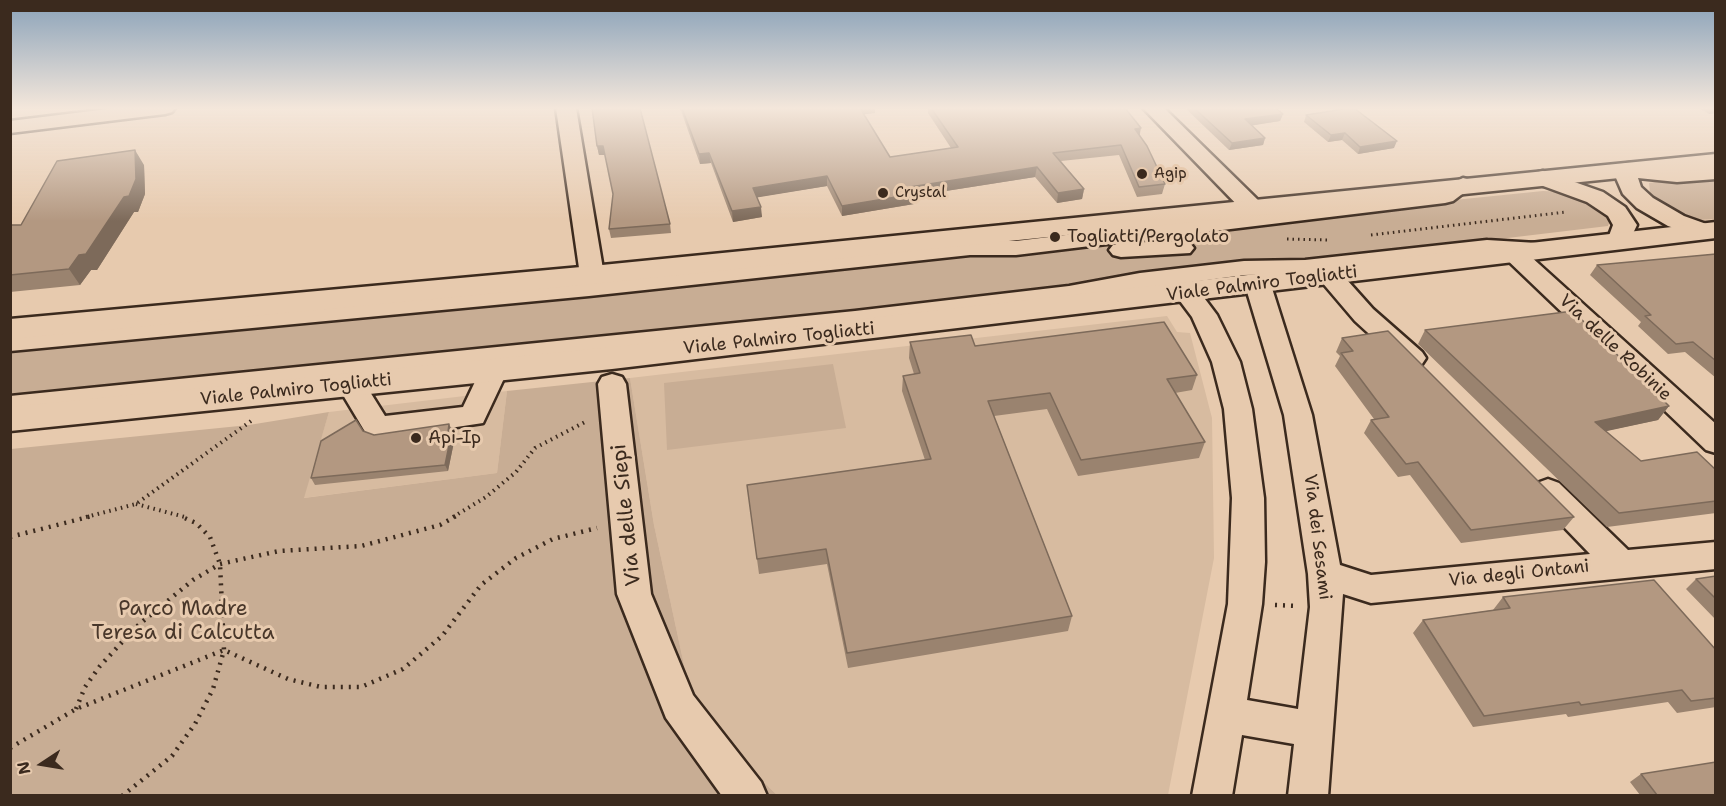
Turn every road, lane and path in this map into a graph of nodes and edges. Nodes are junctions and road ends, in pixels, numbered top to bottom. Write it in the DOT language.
graph roads {
  1 [pos="572,146"];
  2 [pos="1191,146"];
  3 [pos="1716,161"];
  4 [pos="1630,169"];
  5 [pos="1716,172"];
  6 [pos="1543,178"];
  7 [pos="1463,185"];
  8 [pos="1252,207"];
  9 [pos="1568,212"];
  10 [pos="1713,231"];
  11 [pos="1359,237"];
  12 [pos="1279,239"];
  13 [pos="1336,239"];
  14 [pos="1619,241"];
  15 [pos="1182,248"];
  16 [pos="1547,249"];
  17 [pos="1514,254"];
  18 [pos="1047,258"];
  19 [pos="592,275"];
  20 [pos="1330,276"];
  21 [pos="1258,285"];
  22 [pos="1187,293"];
  23 [pos="10,328"];
  24 [pos="10,342"];
  25 [pos="494,370"];
  26 [pos="1427,372"];
  27 [pos="351,385"];
  28 [pos="614,399"];
  29 [pos="10,406"];
  30 [pos="10,419"];
  31 [pos="252,419"];
  32 [pos="1716,442"];
  33 [pos="1528,472"];
  34 [pos="136,504"];
  35 [pos="627,520"];
  36 [pos="10,537"];
  37 [pos="1716,555"];
  38 [pos="220,564"];
  39 [pos="1621,564"];
  40 [pos="1325,574"];
  41 [pos="1273,605"];
  42 [pos="1301,606"];
  43 [pos="224,650"];
  44 [pos="76,709"];
  45 [pos="1225,714"];
  46 [pos="1315,730"];
  47 [pos="10,748"];
  48 [pos="122,795"];
  49 [pos="747,795"];
  50 [pos="1212,795"];
  51 [pos="1308,795"];
  1 -- 19 [label="street"];
  2 -- 8 [label="street"];
  3 -- 4 [label="main road"];
  4 -- 5 [label="street"];
  4 -- 6 [label="main road"];
  4 -- 10 [label="street, Viale Palmiro Togliatti"];
  6 -- 7 [label="main road"];
  6 -- 14 [label="street"];
  7 -- 8 [label="main road"];
  7 -- 24 [label="street"];
  8 -- 19 [label="main road"];
  9 -- 11 [label="path"];
  10 -- 14 [label="main road, Viale Palmiro Togliatti"];
  12 -- 13 [label="path"];
  14 -- 16 [label="main road, Viale Palmiro Togliatti"];
  15 -- 18 [label="street"];
  16 -- 17 [label="main road, Viale Palmiro Togliatti"];
  16 -- 29 [label="street, Viale Palmiro Togliatti"];
  17 -- 20 [label="main road, Viale Palmiro Togliatti"];
  17 -- 32 [label="street, Via delle Robinie"];
  19 -- 23 [label="main road"];
  20 -- 21 [label="main road, Viale Palmiro Togliatti"];
  20 -- 26 [label="street"];
  21 -- 22 [label="main road, Viale Palmiro Togliatti"];
  21 -- 40 [label="street, Via dei Sesami"];
  22 -- 25 [label="main road, Viale Palmiro Togliatti"];
  22 -- 45 [label="street"];
  25 -- 27 [label="main road, Viale Palmiro Togliatti"];
  25 -- 27 [label="street"];
  27 -- 30 [label="main road, Viale Palmiro Togliatti"];
  28 -- 35 [label="street, Via delle Siepi"];
  28 -- 38 [label="path"];
  31 -- 34 [label="path"];
  33 -- 39 [label="street"];
  34 -- 36 [label="path"];
  34 -- 38 [label="path"];
  35 -- 43 [label="path"];
  35 -- 49 [label="street, Via delle Siepi"];
  37 -- 39 [label="street, Via degli Ontani"];
  38 -- 43 [label="path"];
  38 -- 44 [label="path"];
  39 -- 40 [label="street, Via degli Ontani"];
  40 -- 46 [label="street, Via dei Sesami"];
  41 -- 42 [label="path"];
  43 -- 44 [label="path"];
  43 -- 48 [label="path"];
  44 -- 47 [label="path"];
  45 -- 46 [label="street"];
  45 -- 50 [label="street"];
  46 -- 51 [label="street, Via dei Sesami"];
}
